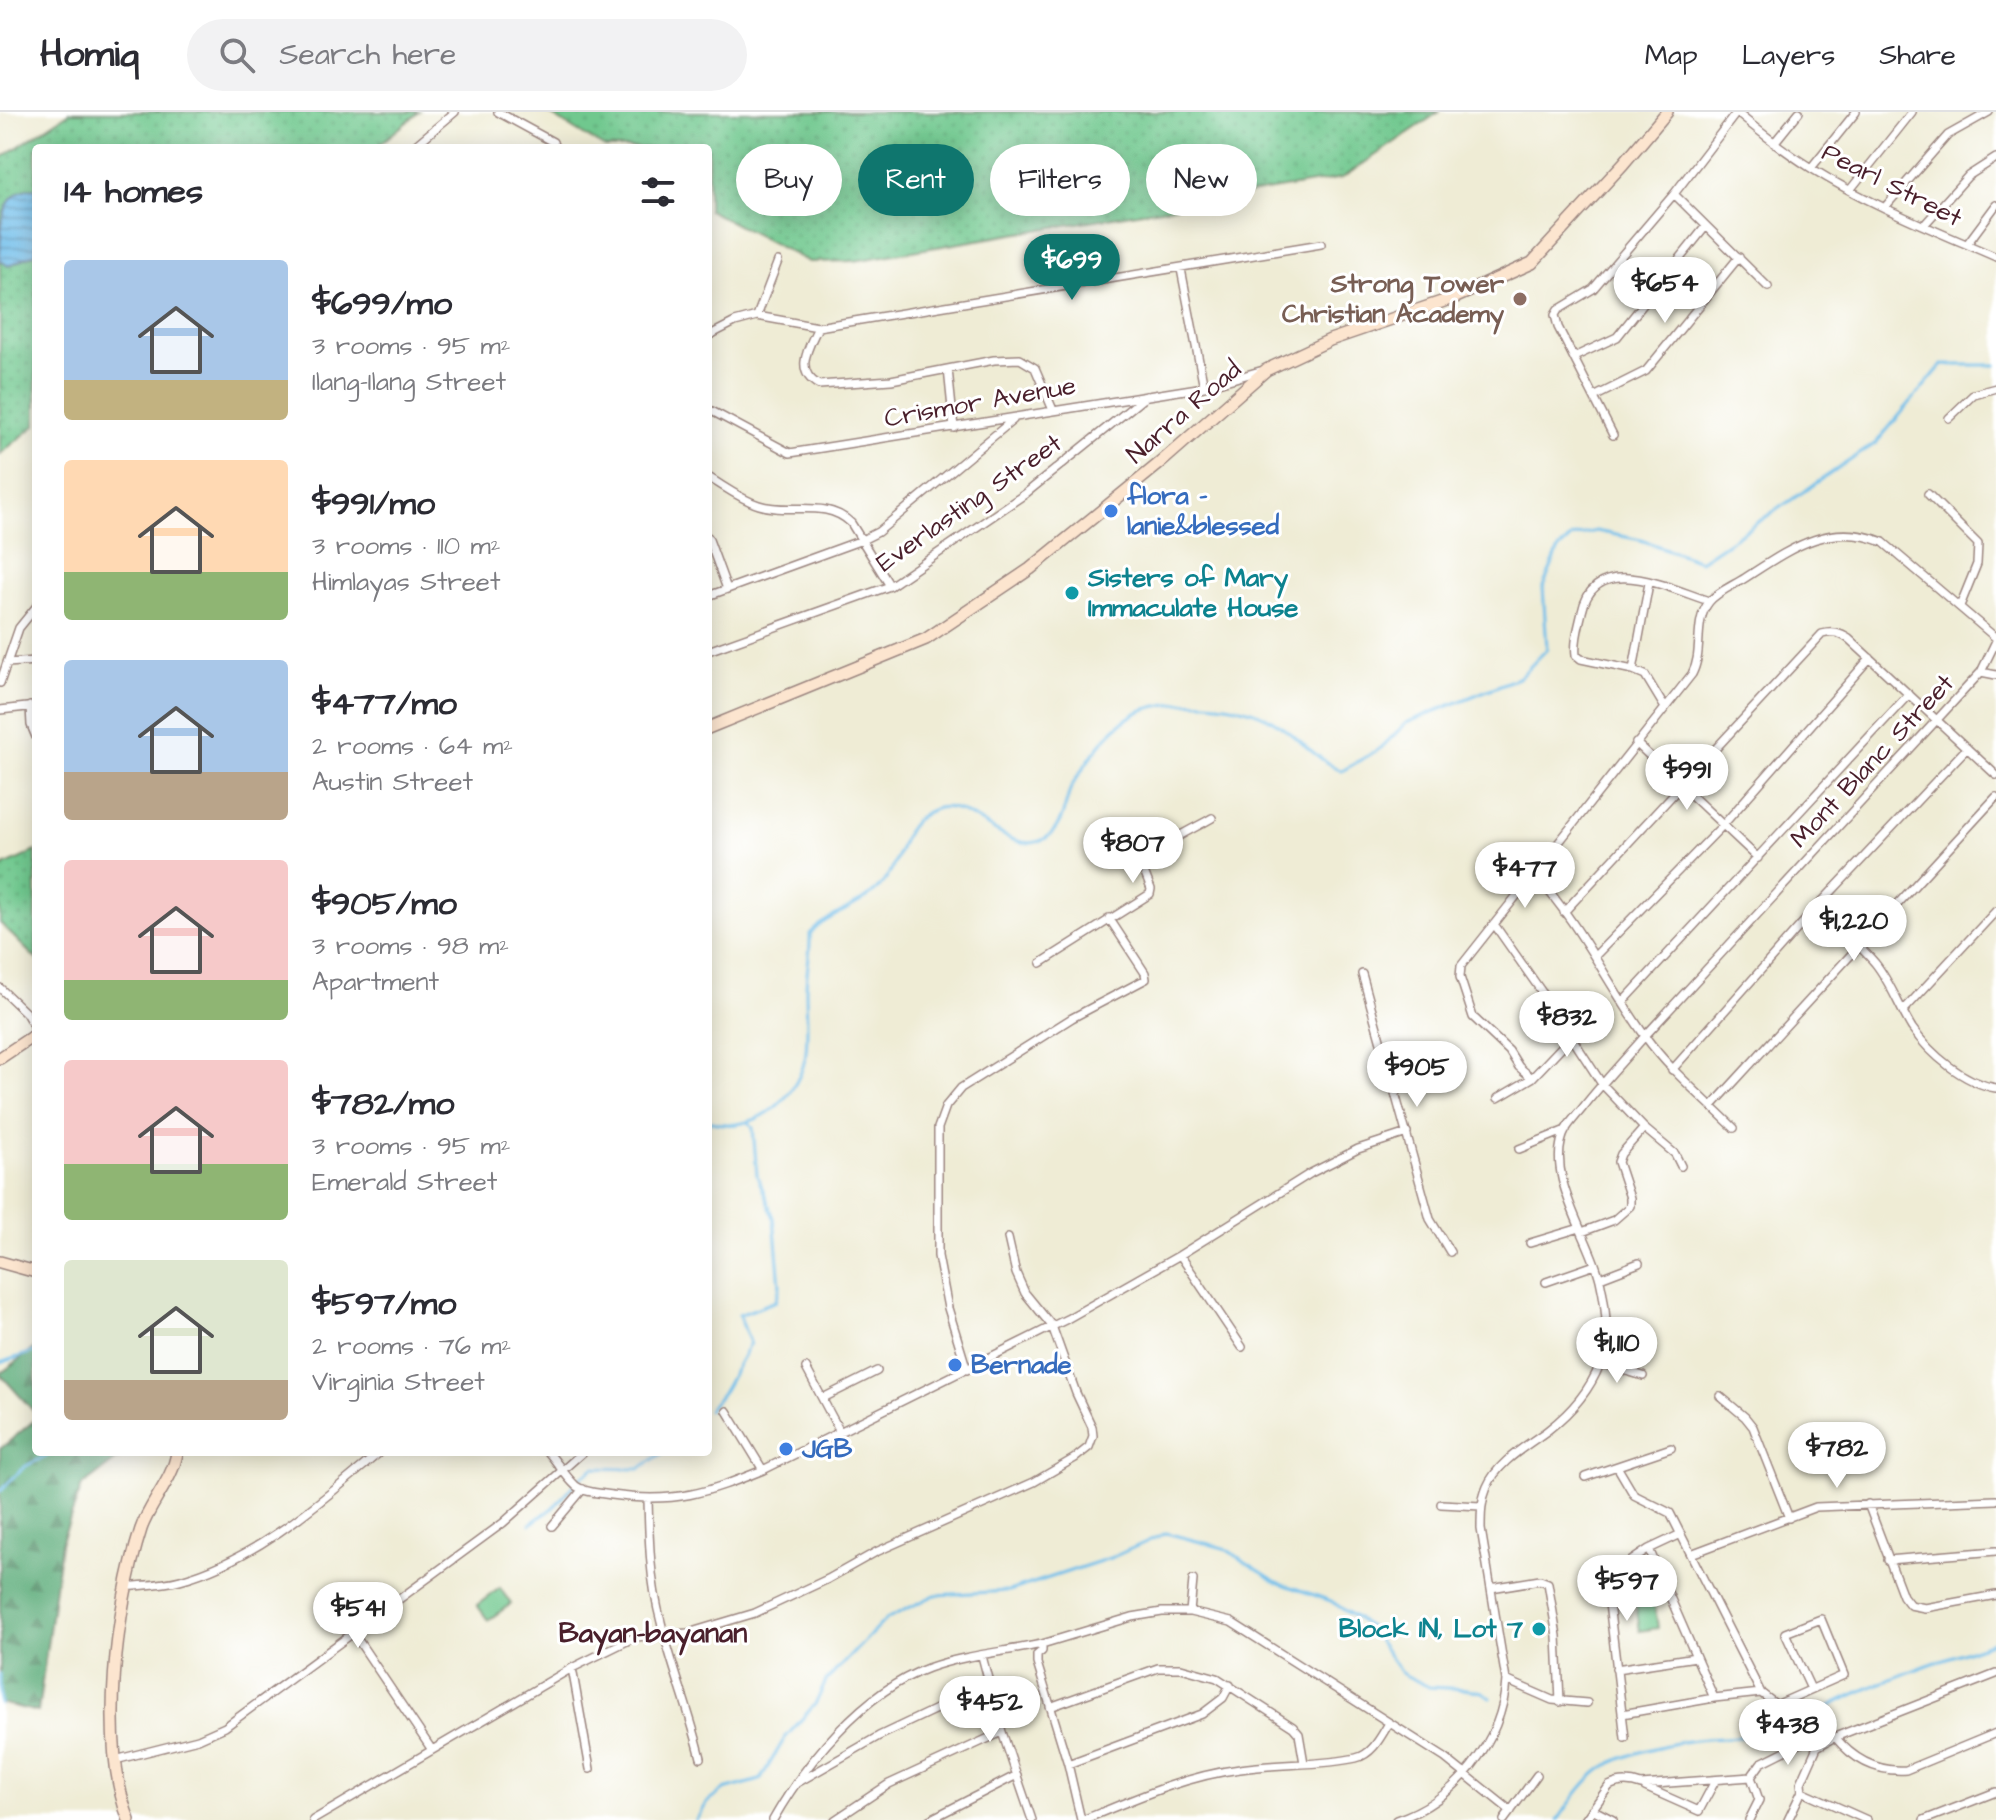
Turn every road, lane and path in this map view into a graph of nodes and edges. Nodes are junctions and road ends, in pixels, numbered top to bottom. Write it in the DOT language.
graph roads {
  1 [pos="455,112"];
  2 [pos="498,112"];
  3 [pos="1667,112"];
  4 [pos="1737,112"];
  5 [pos="1799,112"];
  6 [pos="1856,112"];
  7 [pos="1912,112"];
  8 [pos="1989,112"];
  9 [pos="1774,143"];
  10 [pos="417,144"];
  11 [pos="554,144"];
  12 [pos="1996,158"];
  13 [pos="1811,168"];
  14 [pos="1850,190"];
  15 [pos="1674,194"];
  16 [pos="1996,205"];
  17 [pos="1885,207"];
  18 [pos="1925,224"];
  19 [pos="1706,226"];
  20 [pos="1321,244"];
  21 [pos="1967,244"];
  22 [pos="1739,257"];
  23 [pos="1996,257"];
  24 [pos="778,261"];
  25 [pos="1181,269"];
  26 [pos="1768,287"];
  27 [pos="757,316"];
  28 [pos="818,327"];
  29 [pos="712,334"];
  30 [pos="1574,357"];
  31 [pos="948,369"];
  32 [pos="1266,370"];
  33 [pos="1204,387"];
  34 [pos="1996,388"];
  35 [pos="1148,395"];
  36 [pos="1594,397"];
  37 [pos="1053,410"];
  38 [pos="712,411"];
  39 [pos="1015,418"];
  40 [pos="1949,418"];
  41 [pos="954,428"];
  42 [pos="1613,435"];
  43 [pos="712,480"];
  44 [pos="1928,494"];
  45 [pos="862,540"];
  46 [pos="712,548"];
  47 [pos="1649,583"];
  48 [pos="890,586"];
  49 [pos="727,589"];
  50 [pos="712,595"];
  51 [pos="1709,601"];
  52 [pos="1960,606"];
  53 [pos="32,612"];
  54 [pos="1996,640"];
  55 [pos="712,650"];
  56 [pos="1870,658"];
  57 [pos="32,661"];
  58 [pos="7,663"];
  59 [pos="1633,670"];
  60 [pos="1981,672"];
  61 [pos="1996,675"];
  62 [pos="0,683"];
  63 [pos="1909,694"];
  64 [pos="32,706"];
  65 [pos="1665,708"];
  66 [pos="0,710"];
  67 [pos="1936,719"];
  68 [pos="712,726"];
  69 [pos="1636,743"];
  70 [pos="1967,748"];
  71 [pos="1996,775"];
  72 [pos="1683,786"];
  73 [pos="1996,797"];
  74 [pos="1212,818"];
  75 [pos="1723,825"];
  76 [pos="1758,858"];
  77 [pos="1534,874"];
  78 [pos="1815,909"];
  79 [pos="1996,911"];
  80 [pos="1564,912"];
  81 [pos="1109,918"];
  82 [pos="1494,924"];
  83 [pos="1860,947"];
  84 [pos="1595,956"];
  85 [pos="1041,963"];
  86 [pos="1362,974"];
  87 [pos="0,988"];
  88 [pos="1623,1002"];
  89 [pos="1904,1010"];
  90 [pos="32,1024"];
  91 [pos="32,1035"];
  92 [pos="1645,1036"];
  93 [pos="1571,1037"];
  94 [pos="0,1058"];
  95 [pos="1672,1070"];
  96 [pos="1532,1078"];
  97 [pos="1602,1084"];
  98 [pos="1996,1088"];
  99 [pos="1498,1098"];
  100 [pos="1712,1106"];
  101 [pos="1644,1128"];
  102 [pos="1734,1128"];
  103 [pos="1566,1130"];
  104 [pos="1407,1133"];
  105 [pos="1519,1149"];
  106 [pos="1681,1166"];
  107 [pos="1581,1230"];
  108 [pos="1008,1238"];
  109 [pos="1530,1243"];
  110 [pos="1450,1252"];
  111 [pos="1180,1255"];
  112 [pos="0,1262"];
  113 [pos="1639,1263"];
  114 [pos="1595,1265"];
  115 [pos="32,1271"];
  116 [pos="1600,1278"];
  117 [pos="1546,1282"];
  118 [pos="1052,1326"];
  119 [pos="1242,1347"];
  120 [pos="1600,1363"];
  121 [pos="806,1368"];
  122 [pos="967,1370"];
  123 [pos="877,1371"];
  124 [pos="1643,1376"];
  125 [pos="1720,1396"];
  126 [pos="823,1398"];
  127 [pos="727,1411"];
  128 [pos="840,1432"];
  129 [pos="1671,1448"];
  130 [pos="176,1456"];
  131 [pos="375,1456"];
  132 [pos="551,1456"];
  133 [pos="579,1456"];
  134 [pos="1618,1468"];
  135 [pos="763,1470"];
  136 [pos="564,1471"];
  137 [pos="1585,1477"];
  138 [pos="577,1486"];
  139 [pos="648,1499"];
  140 [pos="1996,1500"];
  141 [pos="1441,1504"];
  142 [pos="1868,1504"];
  143 [pos="1481,1506"];
  144 [pos="1789,1518"];
  145 [pos="552,1526"];
  146 [pos="1681,1534"];
  147 [pos="1649,1549"];
  148 [pos="1996,1551"];
  149 [pos="1691,1554"];
  150 [pos="1888,1560"];
  151 [pos="1193,1580"];
  152 [pos="125,1587"];
  153 [pos="1491,1588"];
  154 [pos="1996,1595"];
  155 [pos="1190,1612"];
  156 [pos="664,1633"];
  157 [pos="354,1634"];
  158 [pos="1042,1644"];
  159 [pos="982,1656"];
  160 [pos="1696,1657"];
  161 [pos="572,1668"];
  162 [pos="1616,1669"];
  163 [pos="1996,1674"];
  164 [pos="1506,1680"];
  165 [pos="991,1683"];
  166 [pos="1230,1685"];
  167 [pos="1811,1689"];
  168 [pos="1761,1693"];
  169 [pos="1714,1698"];
  170 [pos="1560,1702"];
  171 [pos="1587,1703"];
  172 [pos="1776,1705"];
  173 [pos="1050,1707"];
  174 [pos="1622,1714"];
  175 [pos="1389,1723"];
  176 [pos="1002,1732"];
  177 [pos="1996,1733"];
  178 [pos="1835,1737"];
  179 [pos="1625,1738"];
  180 [pos="1809,1739"];
  181 [pos="1817,1747"];
  182 [pos="432,1750"];
  183 [pos="701,1758"];
  184 [pos="115,1760"];
  185 [pos="1304,1763"];
  186 [pos="1068,1764"];
  187 [pos="590,1769"];
  188 [pos="1466,1774"];
  189 [pos="1017,1775"];
  190 [pos="1537,1775"];
  191 [pos="1751,1777"];
  192 [pos="1715,1781"];
  193 [pos="1641,1785"];
  194 [pos="793,1786"];
  195 [pos="1802,1791"];
  196 [pos="1996,1792"];
  197 [pos="1592,1809"];
  198 [pos="1511,1811"];
  199 [pos="1030,1819"];
  200 [pos="129,1820"];
  201 [pos="313,1820"];
  202 [pos="773,1820"];
  203 [pos="835,1820"];
  204 [pos="929,1820"];
  205 [pos="1082,1820"];
  206 [pos="1396,1820"];
  207 [pos="1504,1820"];
  208 [pos="1585,1820"];
  209 [pos="1613,1820"];
  210 [pos="1749,1820"];
  211 [pos="1788,1820"];
  212 [pos="1867,1820"];
  213 [pos="1924,1820"];
  1 -- 10 [label="street"];
  2 -- 11 [label="street"];
  3 -- 32 [label="street, Narra Road"];
  4 -- 9 [label="street, Pearl Street"];
  4 -- 15 [label="street"];
  5 -- 9 [label="street"];
  6 -- 13 [label="street"];
  7 -- 14 [label="street"];
  8 -- 17 [label="street"];
  9 -- 13 [label="street, Pearl Street"];
  12 -- 18 [label="street"];
  13 -- 14 [label="street, Pearl Street"];
  14 -- 17 [label="street, Pearl Street"];
  15 -- 19 [label="street"];
  15 -- 30 [label="street"];
  16 -- 21 [label="street"];
  17 -- 18 [label="street, Pearl Street"];
  18 -- 21 [label="street, Pearl Street"];
  19 -- 22 [label="street"];
  19 -- 30 [label="street"];
  20 -- 25 [label="street"];
  21 -- 23 [label="street, Pearl Street"];
  22 -- 26 [label="street"];
  22 -- 36 [label="street"];
  24 -- 27 [label="street"];
  25 -- 28 [label="street"];
  25 -- 33 [label="street"];
  27 -- 28 [label="street"];
  27 -- 29 [label="street"];
  28 -- 31 [label="street"];
  30 -- 36 [label="street"];
  31 -- 37 [label="street"];
  31 -- 41 [label="street"];
  32 -- 33 [label="street, Crismor Avenue"];
  32 -- 68 [label="street, Narra Road"];
  33 -- 35 [label="street, Crismor Avenue"];
  34 -- 40 [label="street"];
  35 -- 37 [label="street, Crismor Avenue"];
  35 -- 48 [label="street, Everlasting Street"];
  36 -- 42 [label="street"];
  37 -- 39 [label="street, Crismor Avenue"];
  38 -- 41 [label="street, Crismor Avenue"];
  39 -- 41 [label="street, Crismor Avenue"];
  39 -- 45 [label="street"];
  43 -- 45 [label="street"];
  44 -- 52 [label="street"];
  45 -- 48 [label="street"];
  45 -- 49 [label="street"];
  46 -- 49 [label="street"];
  47 -- 51 [label="street"];
  47 -- 59 [label="street"];
  47 -- 59 [label="street"];
  48 -- 55 [label="street, Everlasting Street"];
  49 -- 50 [label="street"];
  51 -- 52 [label="street"];
  51 -- 65 [label="street"];
  52 -- 54 [label="street"];
  53 -- 58 [label="street"];
  54 -- 60 [label="street, Mont Blanc Street"];
  56 -- 63 [label="street"];
  56 -- 72 [label="street"];
  56 -- 75 [label="street"];
  57 -- 58 [label="street"];
  58 -- 62 [label="street"];
  59 -- 65 [label="street"];
  60 -- 61 [label="street"];
  60 -- 67 [label="street, Mont Blanc Street"];
  63 -- 67 [label="street"];
  63 -- 76 [label="street"];
  64 -- 66 [label="street"];
  65 -- 69 [label="street"];
  67 -- 70 [label="street"];
  67 -- 92 [label="street, Mont Blanc Street"];
  69 -- 72 [label="street"];
  69 -- 77 [label="street"];
  70 -- 71 [label="street"];
  70 -- 78 [label="street"];
  72 -- 75 [label="street"];
  72 -- 80 [label="street"];
  73 -- 83 [label="street"];
  74 -- 81 [label="street"];
  75 -- 76 [label="street"];
  75 -- 84 [label="street"];
  76 -- 88 [label="street"];
  77 -- 80 [label="street"];
  77 -- 82 [label="street"];
  78 -- 83 [label="street"];
  78 -- 95 [label="street"];
  79 -- 89 [label="street"];
  80 -- 84 [label="street"];
  81 -- 85 [label="street"];
  81 -- 122 [label="street"];
  82 -- 93 [label="street"];
  82 -- 96 [label="street"];
  83 -- 89 [label="street"];
  83 -- 100 [label="street"];
  84 -- 88 [label="street"];
  86 -- 104 [label="street"];
  87 -- 90 [label="street"];
  88 -- 92 [label="street"];
  89 -- 98 [label="street"];
  91 -- 94 [label="street"];
  92 -- 95 [label="street"];
  92 -- 97 [label="street, Mont Blanc Street"];
  93 -- 96 [label="street"];
  93 -- 97 [label="street"];
  95 -- 100 [label="street"];
  96 -- 99 [label="street"];
  97 -- 101 [label="street"];
  97 -- 103 [label="street, Mont Blanc Street"];
  100 -- 102 [label="street"];
  101 -- 106 [label="street"];
  101 -- 107 [label="street"];
  103 -- 105 [label="street"];
  103 -- 107 [label="street"];
  104 -- 110 [label="street"];
  104 -- 111 [label="street"];
  107 -- 109 [label="street"];
  107 -- 114 [label="street"];
  108 -- 118 [label="street"];
  111 -- 118 [label="street"];
  111 -- 119 [label="street"];
  112 -- 115 [label="street"];
  113 -- 116 [label="street"];
  114 -- 116 [label="street"];
  114 -- 117 [label="street"];
  116 -- 120 [label="street"];
  118 -- 122 [label="street"];
  118 -- 156 [label="street"];
  120 -- 124 [label="street"];
  120 -- 143 [label="street"];
  121 -- 126 [label="street"];
  122 -- 128 [label="street"];
  123 -- 126 [label="street"];
  125 -- 144 [label="street"];
  126 -- 128 [label="street"];
  127 -- 135 [label="street"];
  128 -- 135 [label="street"];
  129 -- 134 [label="street"];
  130 -- 152 [label="street"];
  131 -- 152 [label="street"];
  132 -- 136 [label="street"];
  133 -- 136 [label="street"];
  134 -- 137 [label="street"];
  134 -- 146 [label="street"];
  135 -- 139 [label="street"];
  136 -- 138 [label="street"];
  136 -- 157 [label="street"];
  138 -- 139 [label="street"];
  138 -- 145 [label="street"];
  139 -- 156 [label="street"];
  140 -- 142 [label="street"];
  141 -- 143 [label="street"];
  142 -- 144 [label="street"];
  142 -- 150 [label="street"];
  143 -- 153 [label="street"];
  144 -- 149 [label="street"];
  146 -- 147 [label="street"];
  146 -- 149 [label="street"];
  147 -- 160 [label="street"];
  147 -- 162 [label="street"];
  148 -- 150 [label="street"];
  149 -- 168 [label="street"];
  150 -- 154 [label="street"];
  151 -- 155 [label="street"];
  152 -- 184 [label="street"];
  153 -- 164 [label="street"];
  153 -- 170 [label="street"];
  155 -- 158 [label="street"];
  155 -- 175 [label="street"];
  156 -- 161 [label="street"];
  156 -- 183 [label="street"];
  157 -- 182 [label="street"];
  157 -- 184 [label="street"];
  158 -- 159 [label="street"];
  158 -- 173 [label="street"];
  159 -- 165 [label="street"];
  159 -- 194 [label="street"];
  160 -- 162 [label="street"];
  160 -- 169 [label="street"];
  161 -- 182 [label="street"];
  161 -- 187 [label="street"];
  162 -- 174 [label="street"];
  163 -- 178 [label="street"];
  164 -- 170 [label="street"];
  164 -- 188 [label="street"];
  165 -- 176 [label="street"];
  165 -- 194 [label="street"];
  166 -- 173 [label="street"];
  166 -- 185 [label="street"];
  166 -- 186 [label="street"];
  167 -- 167 [label="street"];
  167 -- 172 [label="street"];
  168 -- 169 [label="street"];
  168 -- 172 [label="street"];
  169 -- 174 [label="street"];
  170 -- 171 [label="street"];
  172 -- 180 [label="street"];
  173 -- 186 [label="street"];
  174 -- 179 [label="street"];
  175 -- 185 [label="street"];
  175 -- 188 [label="street"];
  176 -- 189 [label="street"];
  176 -- 203 [label="street"];
  177 -- 178 [label="street"];
  178 -- 181 [label="street"];
  180 -- 181 [label="street"];
  180 -- 191 [label="street"];
  181 -- 195 [label="street"];
  182 -- 201 [label="street"];
  184 -- 200 [label="street"];
  185 -- 205 [label="street"];
  186 -- 205 [label="street"];
  188 -- 198 [label="street"];
  188 -- 206 [label="street"];
  189 -- 199 [label="street"];
  189 -- 204 [label="street"];
  190 -- 198 [label="street"];
  191 -- 192 [label="street"];
  191 -- 210 [label="street"];
  192 -- 193 [label="street"];
  192 -- 193 [label="street"];
  193 -- 197 [label="street"];
  194 -- 202 [label="street"];
  195 -- 211 [label="street"];
  195 -- 212 [label="street"];
  196 -- 213 [label="street"];
  197 -- 208 [label="street"];
  197 -- 209 [label="street"];
  198 -- 207 [label="street"];
}
